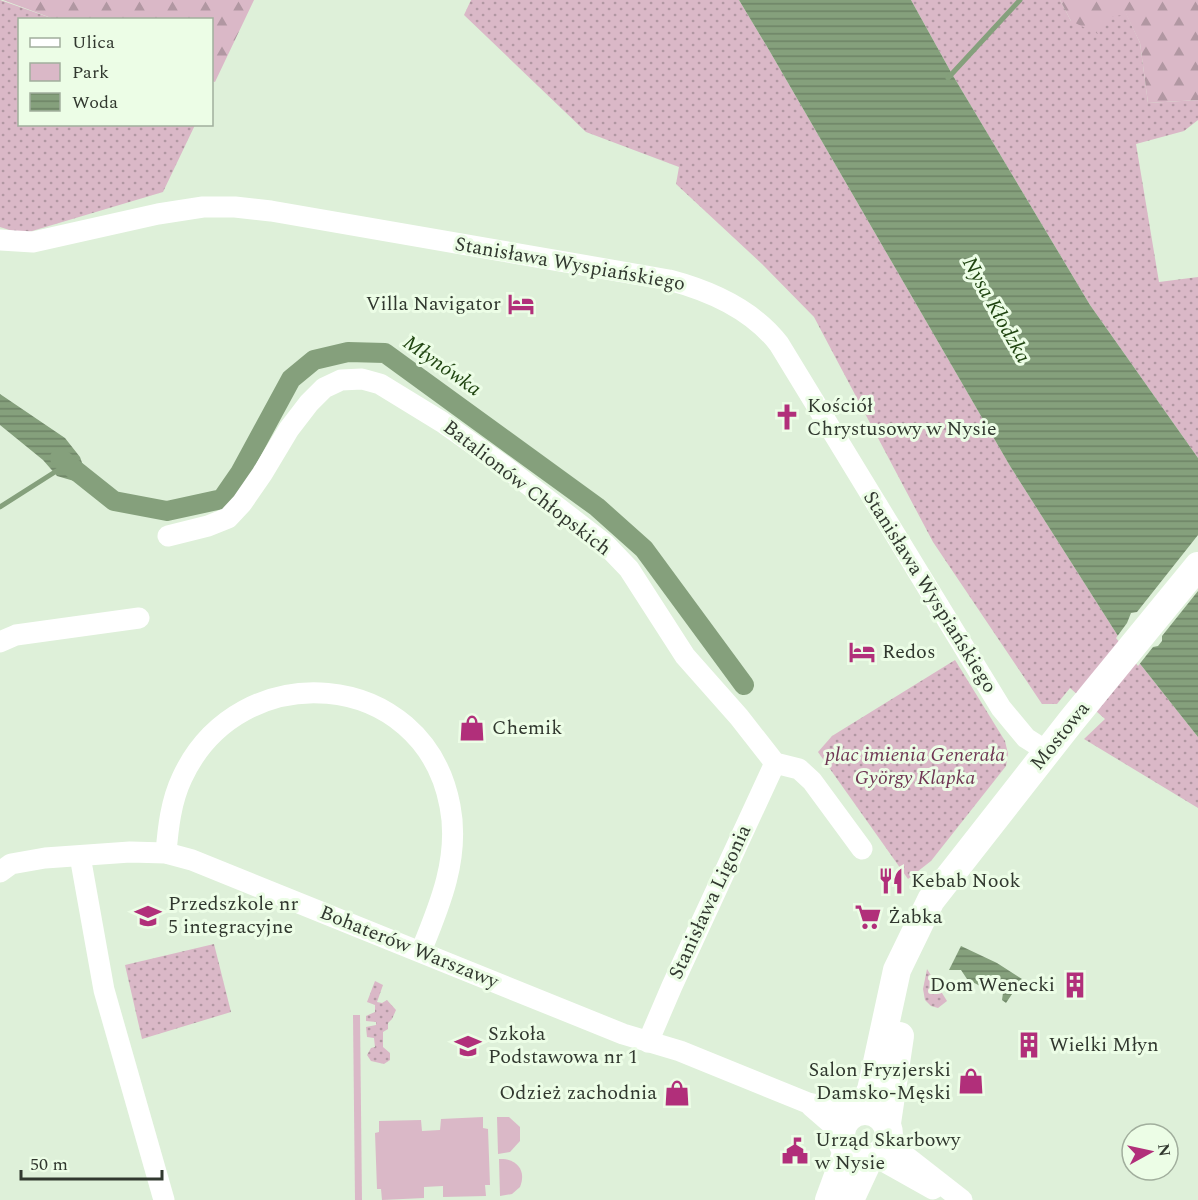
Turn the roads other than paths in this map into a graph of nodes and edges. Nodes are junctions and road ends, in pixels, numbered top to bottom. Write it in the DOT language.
graph roads {
  1 [pos="0,240"];
  2 [pos="168,536"];
  3 [pos="1198,566"];
  4 [pos="139,618"];
  5 [pos="0,642"];
  6 [pos="1048,752"];
  7 [pos="775,763"];
  8 [pos="862,849"];
  9 [pos="166,853"];
  10 [pos="80,855"];
  11 [pos="0,872"];
  12 [pos="421,951"];
  13 [pos="648,1042"];
  14 [pos="865,1136"];
  15 [pos="959,1198"];
  16 [pos="164,1200"];
  17 [pos="829,1200"];
  18 [pos="850,1200"];
  1 -- 6 [label="street, Stanisława Wyspiańskiego"];
  2 -- 7 [label="street, Batalionów Chłopskich"];
  3 -- 6 [label="street, Mostowa"];
  4 -- 5 [label="street"];
  6 -- 14 [label="street, Mostowa"];
  7 -- 8 [label="street"];
  7 -- 13 [label="street, Stanisława Ligonia"];
  9 -- 10 [label="street, Bohaterów Warszawy"];
  9 -- 12 [label="street, Bohaterów Warszawy"];
  9 -- 12 [label="street"];
  10 -- 11 [label="street, Bohaterów Warszawy"];
  10 -- 16 [label="street"];
  12 -- 13 [label="street, Bohaterów Warszawy"];
  13 -- 14 [label="street, Bohaterów Warszawy"];
  14 -- 15 [label="street, Bohaterów Warszawy"];
  14 -- 17 [label="street"];
  14 -- 18 [label="street"];
}
